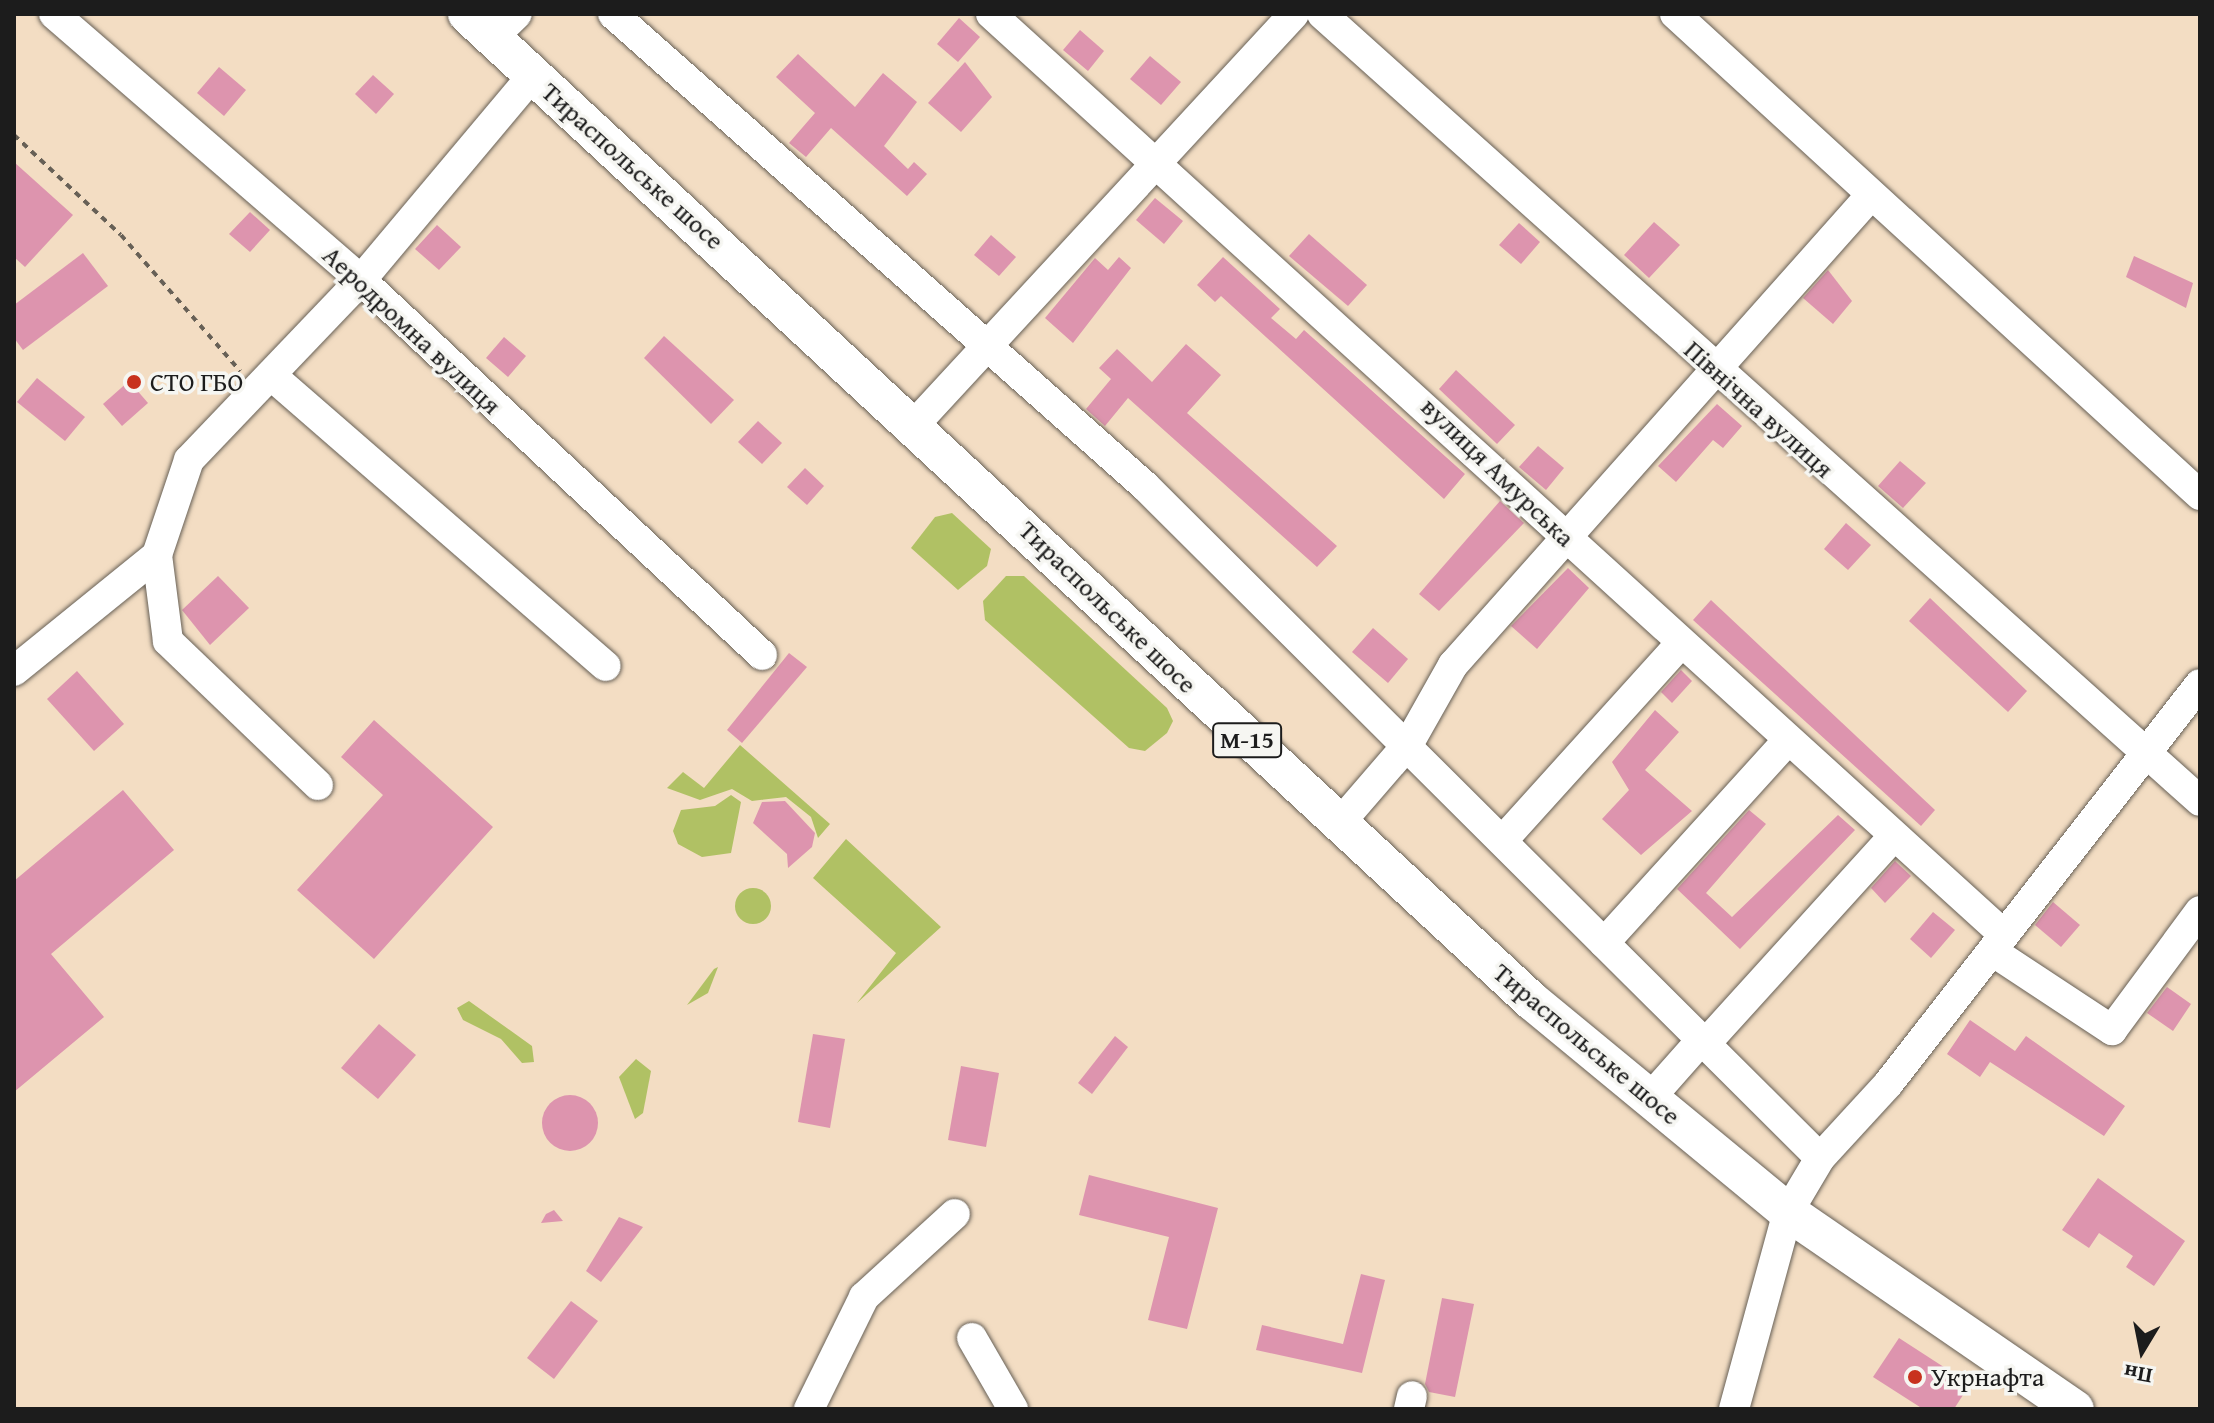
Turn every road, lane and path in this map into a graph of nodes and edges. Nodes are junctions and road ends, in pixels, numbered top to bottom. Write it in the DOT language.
graph roads {
  1 [pos="54,14"];
  2 [pos="613,14"];
  3 [pos="991,14"];
  4 [pos="1294,14"];
  5 [pos="1322,14"];
  6 [pos="1675,14"];
  7 [pos="492,22"];
  8 [pos="533,75"];
  9 [pos="14,135"];
  10 [pos="1159,160"];
  11 [pos="1871,195"];
  12 [pos="361,280"];
  13 [pos="991,348"];
  14 [pos="1715,370"];
  15 [pos="266,383"];
  16 [pos="915,424"];
  17 [pos="2200,495"];
  18 [pos="1565,537"];
  19 [pos="157,555"];
  20 [pos="1681,643"];
  21 [pos="762,655"];
  22 [pos="606,666"];
  23 [pos="14,671"];
  24 [pos="2200,684"];
  25 [pos="1788,740"];
  26 [pos="1409,743"];
  27 [pos="2144,756"];
  28 [pos="318,785"];
  29 [pos="2200,801"];
  30 [pos="1339,824"];
  31 [pos="1894,836"];
  32 [pos="1503,840"];
  33 [pos="2200,911"];
  34 [pos="1998,942"];
  35 [pos="1604,943"];
  36 [pos="1705,1040"];
  37 [pos="1650,1098"];
  38 [pos="1820,1158"];
  39 [pos="1788,1212"];
  40 [pos="955,1214"];
  41 [pos="972,1338"];
  42 [pos="809,1409"];
  43 [pos="1013,1409"];
  44 [pos="1734,1409"];
  45 [pos="2075,1409"];
  1 -- 12 [label="street, Аеродромна вулиця"];
  2 -- 13 [label="street"];
  3 -- 10 [label="street, вулиця Амурська"];
  4 -- 10 [label="street"];
  5 -- 14 [label="street, Північна вулиця"];
  6 -- 11 [label="street"];
  7 -- 8 [label="main road, Тираспольське шосе / М-15"];
  8 -- 12 [label="street"];
  8 -- 16 [label="main road, Тираспольське шосе / М-15"];
  9 -- 15 [label="path"];
  10 -- 13 [label="street"];
  10 -- 18 [label="street, вулиця Амурська"];
  11 -- 14 [label="street"];
  11 -- 17 [label="street"];
  12 -- 15 [label="street"];
  12 -- 21 [label="street, Аеродромна вулиця"];
  13 -- 16 [label="street"];
  13 -- 26 [label="street"];
  14 -- 18 [label="street"];
  14 -- 27 [label="street, Північна вулиця"];
  15 -- 19 [label="street"];
  15 -- 22 [label="street"];
  16 -- 30 [label="main road, Тираспольське шосе / М-15"];
  18 -- 20 [label="street, вулиця Амурська"];
  18 -- 26 [label="street"];
  19 -- 23 [label="street"];
  19 -- 28 [label="street"];
  20 -- 25 [label="street, вулиця Амурська"];
  20 -- 32 [label="street"];
  24 -- 27 [label="street"];
  25 -- 31 [label="street, вулиця Амурська"];
  25 -- 35 [label="street"];
  26 -- 30 [label="street"];
  26 -- 32 [label="street"];
  27 -- 29 [label="street, Північна вулиця"];
  27 -- 34 [label="street"];
  30 -- 37 [label="main road, Тираспольське шосе / М-15"];
  31 -- 34 [label="street, вулиця Амурська"];
  31 -- 36 [label="street"];
  32 -- 35 [label="street"];
  33 -- 34 [label="street, вулиця Амурська"];
  34 -- 38 [label="street"];
  35 -- 36 [label="street"];
  36 -- 37 [label="street"];
  36 -- 38 [label="street"];
  37 -- 39 [label="main road, Тираспольське шосе / М-15"];
  38 -- 39 [label="street"];
  39 -- 44 [label="street"];
  39 -- 45 [label="main road, Тираспольське шосе / М-15"];
  40 -- 42 [label="street"];
  41 -- 43 [label="street"];
}
